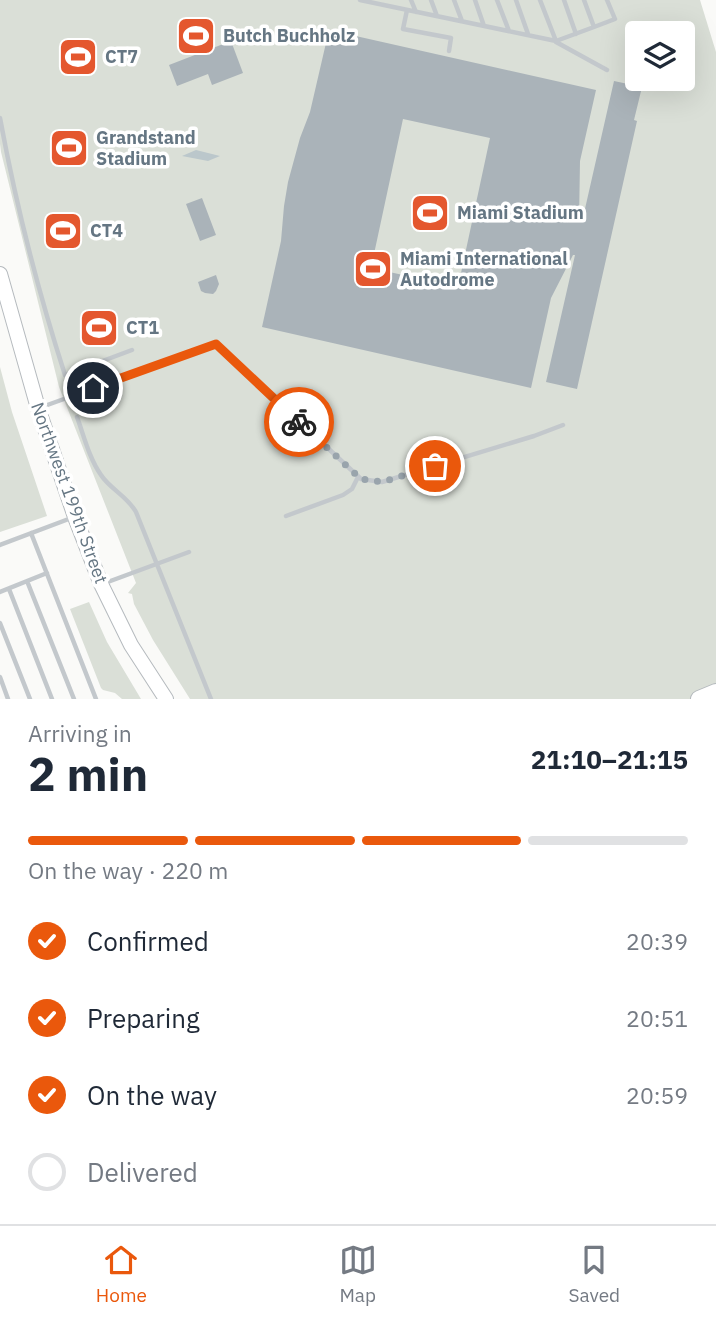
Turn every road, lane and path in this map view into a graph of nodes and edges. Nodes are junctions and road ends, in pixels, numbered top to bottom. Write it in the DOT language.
graph roads {
  1 [pos="360,0"];
  2 [pos="388,0"];
  3 [pos="411,0"];
  4 [pos="431,0"];
  5 [pos="454,0"];
  6 [pos="475,0"];
  7 [pos="497,0"];
  8 [pos="516,0"];
  9 [pos="540,0"];
  10 [pos="564,0"];
  11 [pos="584,0"];
  12 [pos="607,0"];
  13 [pos="367,1"];
  14 [pos="390,6"];
  15 [pos="407,10"];
  16 [pos="415,12"];
  17 [pos="438,16"];
  18 [pos="462,21"];
  19 [pos="484,26"];
  20 [pos="594,27"];
  21 [pos="509,31"];
  22 [pos="576,34"];
  23 [pos="528,35"];
  24 [pos="555,41"];
  25 [pos="449,51"];
  26 [pos="607,70"];
  27 [pos="0,118"];
  28 [pos="0,274"];
  29 [pos="132,350"];
  30 [pos="38,408"];
  31 [pos="77,417"];
  32 [pos="563,425"];
  33 [pos="358,477"];
  34 [pos="286,516"];
  35 [pos="75,517"];
  36 [pos="31,533"];
  37 [pos="0,545"];
  38 [pos="189,552"];
  39 [pos="157,564"];
  40 [pos="47,573"];
  41 [pos="27,581"];
  42 [pos="101,584"];
  43 [pos="9,589"];
  44 [pos="0,592"];
  45 [pos="0,622"];
  46 [pos="0,677"];
  47 [pos="716,692"];
  48 [pos="96,698"];
  49 [pos="8,699"];
  50 [pos="30,699"];
  51 [pos="52,699"];
  52 [pos="74,699"];
  53 [pos="103,699"];
  54 [pos="166,699"];
  55 [pos="211,699"];
  56 [pos="699,699"];
  1 -- 13 [label="lane"];
  2 -- 14 [label="lane"];
  3 -- 16 [label="lane"];
  4 -- 17 [label="lane"];
  5 -- 18 [label="lane"];
  6 -- 19 [label="lane"];
  7 -- 21 [label="lane"];
  8 -- 23 [label="lane"];
  9 -- 24 [label="lane"];
  10 -- 22 [label="lane"];
  11 -- 20 [label="lane"];
  12 -- 20 [label="lane"];
  13 -- 14 [label="lane"];
  14 -- 15 [label="lane"];
  15 -- 16 [label="lane"];
  15 -- 25 [label="lane"];
  16 -- 17 [label="lane"];
  17 -- 18 [label="lane"];
  18 -- 19 [label="lane"];
  19 -- 21 [label="lane"];
  20 -- 22 [label="lane"];
  21 -- 23 [label="lane"];
  22 -- 24 [label="lane"];
  23 -- 24 [label="lane"];
  24 -- 26 [label="lane"];
  27 -- 29 [label="lane"];
  28 -- 30 [label="main road, Northwest 199th Street"];
  30 -- 33 [label="lane"];
  30 -- 35 [label="main road, Northwest 199th Street"];
  31 -- 39 [label="lane"];
  32 -- 33 [label="lane"];
  33 -- 34 [label="lane"];
  35 -- 36 [label="lane"];
  35 -- 42 [label="main road, Northwest 199th Street"];
  36 -- 37 [label="lane"];
  36 -- 40 [label="lane"];
  38 -- 39 [label="lane"];
  39 -- 42 [label="lane"];
  39 -- 55 [label="lane"];
  40 -- 41 [label="lane"];
  40 -- 48 [label="lane"];
  41 -- 43 [label="lane"];
  41 -- 52 [label="lane"];
  42 -- 54 [label="main road, Northwest 199th Street"];
  43 -- 44 [label="lane"];
  43 -- 51 [label="lane"];
  45 -- 50 [label="lane"];
  46 -- 49 [label="lane"];
  47 -- 56 [label="highway"];
  48 -- 53 [label="lane"];
}
